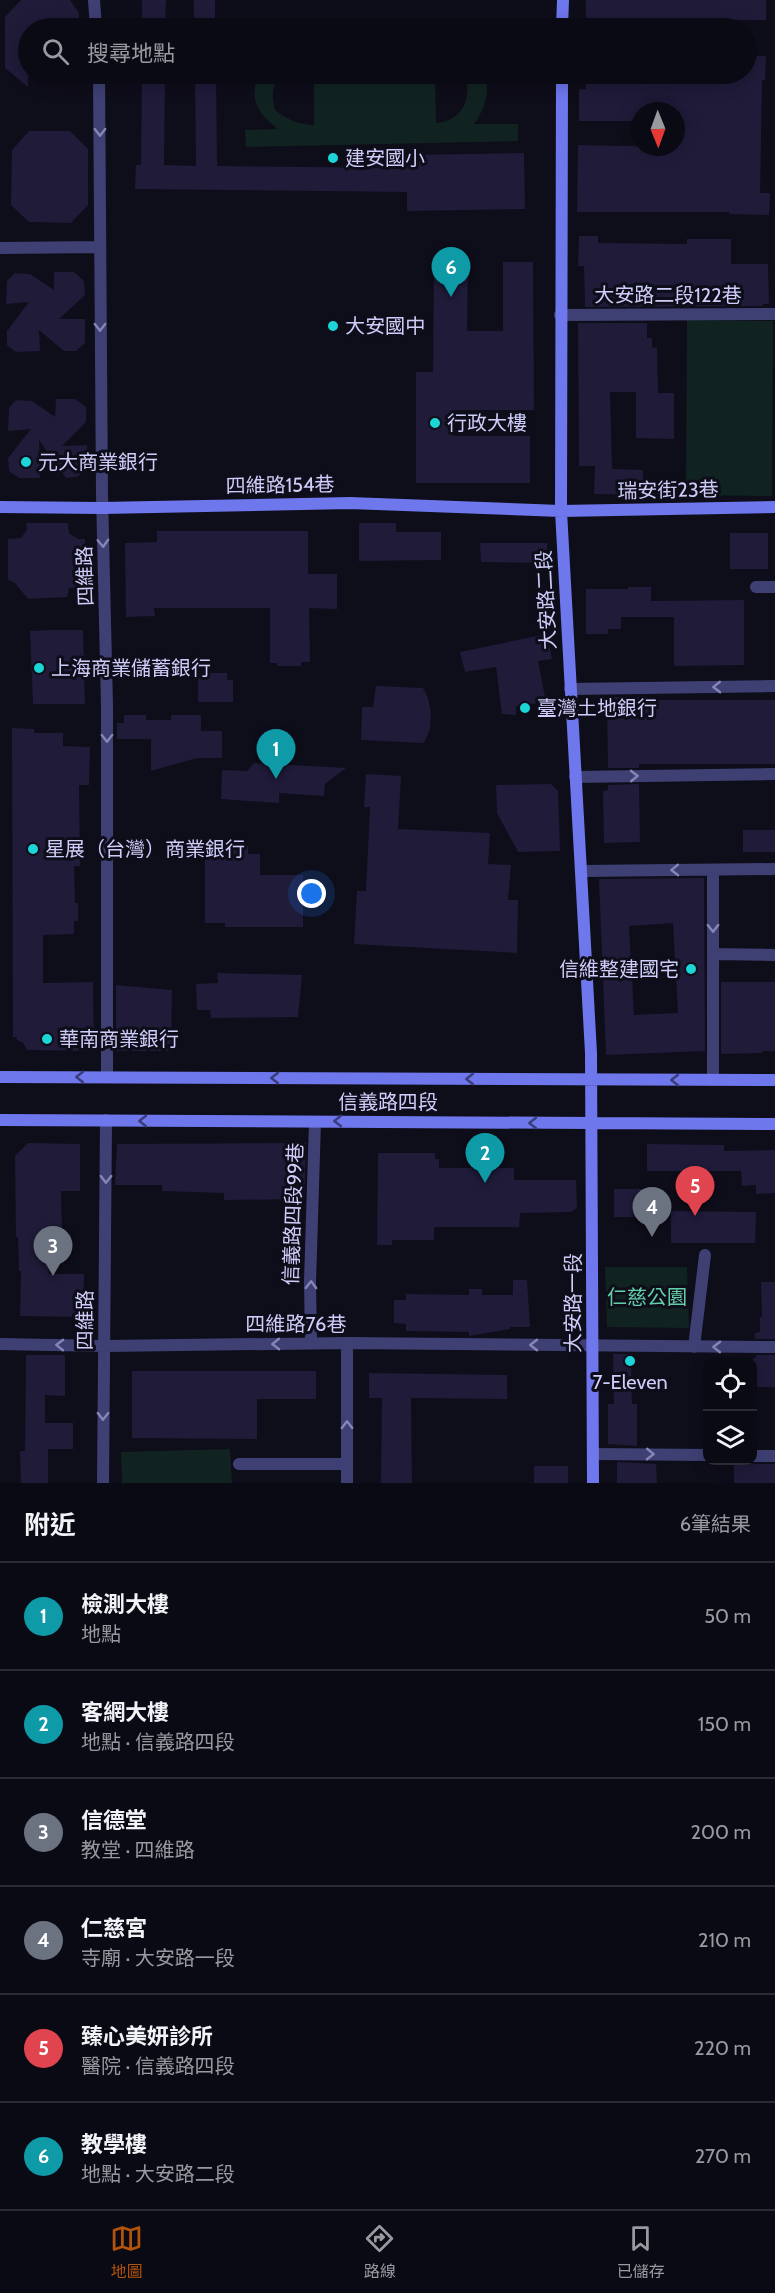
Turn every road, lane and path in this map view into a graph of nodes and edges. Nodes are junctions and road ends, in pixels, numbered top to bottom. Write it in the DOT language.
graph roads {
  1 [pos="94,0"];
  2 [pos="563,0"];
  3 [pos="95,18"];
  4 [pos="562,18"];
  5 [pos="99,84"];
  6 [pos="562,84"];
  7 [pos="100,247"];
  8 [pos="0,248"];
  9 [pos="775,314"];
  10 [pos="560,315"];
  11 [pos="0,507"];
  12 [pos="775,507"];
  13 [pos="102,508"];
  14 [pos="561,511"];
  15 [pos="756,587"];
  16 [pos="775,587"];
  17 [pos="775,686"];
  18 [pos="570,689"];
  19 [pos="775,774"];
  20 [pos="575,777"];
  21 [pos="775,869"];
  22 [pos="713,870"];
  23 [pos="581,871"];
  24 [pos="713,954"];
  25 [pos="775,955"];
  26 [pos="0,1077"];
  27 [pos="107,1077"];
  28 [pos="591,1079"];
  29 [pos="713,1080"];
  30 [pos="775,1080"];
  31 [pos="0,1120"];
  32 [pos="106,1120"];
  33 [pos="315,1122"];
  34 [pos="591,1123"];
  35 [pos="775,1124"];
  36 [pos="705,1255"];
  37 [pos="311,1343"];
  38 [pos="347,1343"];
  39 [pos="0,1344"];
  40 [pos="592,1345"];
  41 [pos="104,1346"];
  42 [pos="694,1347"];
  43 [pos="775,1347"];
  44 [pos="593,1454"];
  45 [pos="703,1455"];
  46 [pos="757,1456"];
  47 [pos="775,1456"];
  48 [pos="239,1464"];
  49 [pos="347,1464"];
  50 [pos="103,1483"];
  51 [pos="347,1483"];
  52 [pos="593,1483"];
  1 -- 3 [label="street"];
  2 -- 4 [label="street"];
  5 -- 7 [label="street, 四維路, one-way"];
  6 -- 10 [label="street, 大安路二段"];
  7 -- 8 [label="street"];
  7 -- 13 [label="street, 四維路, one-way"];
  9 -- 10 [label="street, 大安路二段122巷"];
  10 -- 14 [label="street, 大安路二段"];
  11 -- 13 [label="street, 四維路154巷"];
  12 -- 14 [label="street, 瑞安街23巷"];
  13 -- 14 [label="street, 四維路154巷"];
  13 -- 27 [label="street, 四維路, one-way"];
  14 -- 18 [label="street, 大安路二段"];
  15 -- 16 [label="street"];
  17 -- 18 [label="street, one-way"];
  18 -- 20 [label="street, 大安路二段"];
  20 -- 19 [label="street, one-way"];
  20 -- 23 [label="street, 大安路二段"];
  21 -- 22 [label="street"];
  22 -- 23 [label="street, one-way"];
  22 -- 24 [label="street, one-way"];
  23 -- 28 [label="street, 大安路二段"];
  24 -- 25 [label="street"];
  24 -- 29 [label="street"];
  27 -- 26 [label="street, 信義路四段, one-way"];
  28 -- 27 [label="street, 信義路四段, one-way"];
  29 -- 28 [label="street, 信義路四段, one-way"];
  28 -- 34 [label="street, 大安路二段"];
  29 -- 30 [label="street, 信義路四段"];
  31 -- 32 [label="street, 信義路四段"];
  33 -- 32 [label="street, 信義路四段, one-way"];
  32 -- 41 [label="street, 四維路, one-way"];
  34 -- 33 [label="street, 信義路四段, one-way"];
  37 -- 33 [label="street, 信義路四段99巷, one-way"];
  34 -- 35 [label="street, 信義路四段"];
  34 -- 40 [label="street, 大安路一段"];
  36 -- 42 [label="street"];
  37 -- 38 [label="street, 四維路76巷"];
  37 -- 41 [label="street, 四維路76巷, one-way"];
  40 -- 38 [label="street, 四維路76巷, one-way"];
  49 -- 38 [label="street, one-way"];
  41 -- 39 [label="street, 四維路76巷, one-way"];
  40 -- 42 [label="street, 四維路76巷"];
  40 -- 44 [label="street, 大安路一段"];
  41 -- 50 [label="street, 四維路, one-way"];
  43 -- 42 [label="street, 四維路76巷, one-way"];
  44 -- 45 [label="street, one-way"];
  44 -- 52 [label="street, 大安路一段"];
  46 -- 47 [label="street"];
  48 -- 49 [label="street"];
  49 -- 51 [label="street"];
}
